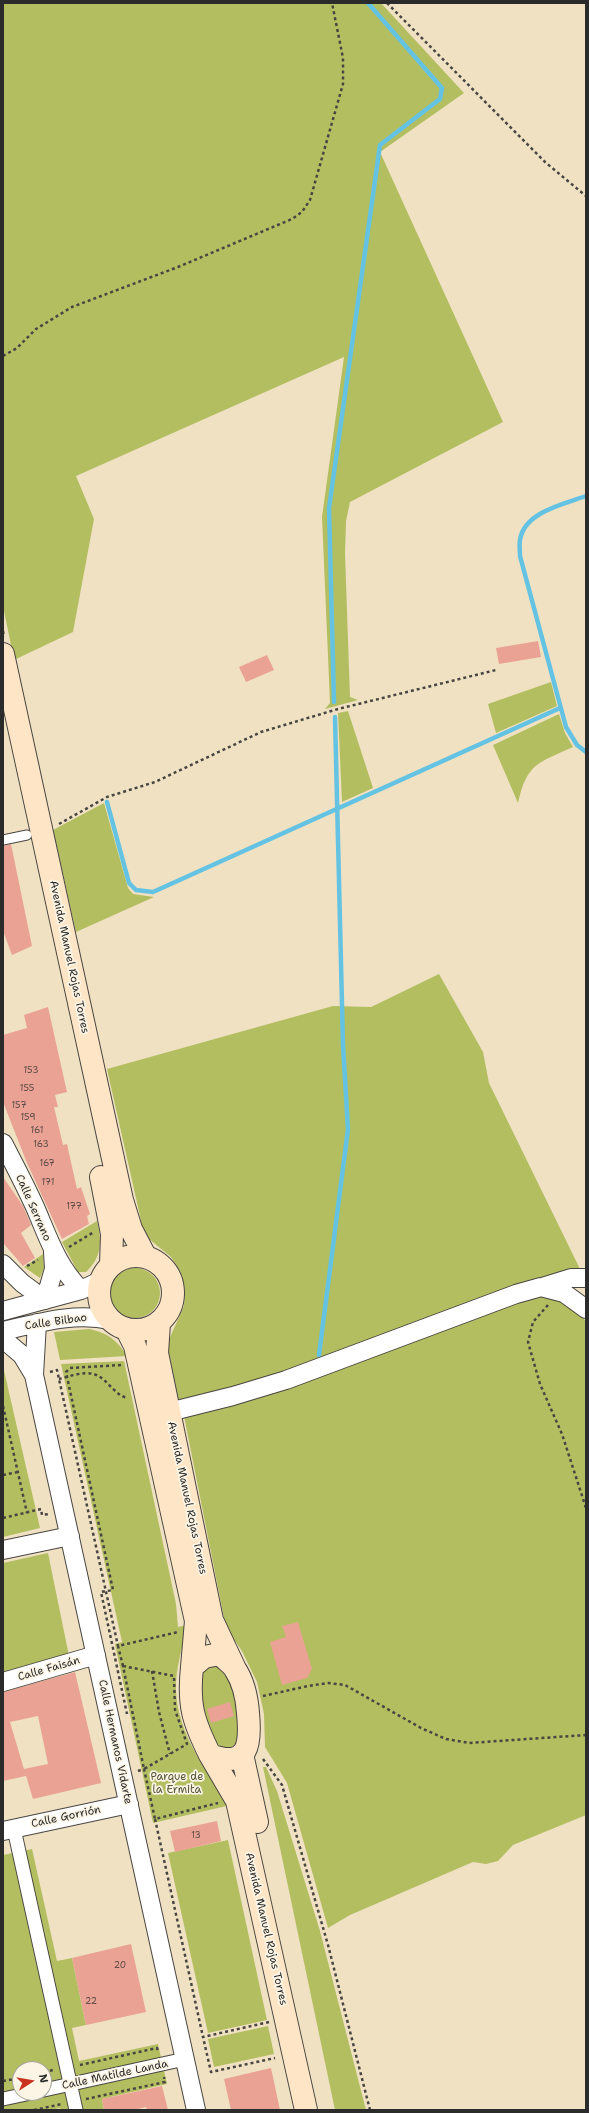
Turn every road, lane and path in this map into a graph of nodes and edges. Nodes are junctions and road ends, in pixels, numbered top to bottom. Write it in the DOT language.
graph roads {
  1 [pos="332,3"];
  2 [pos="387,3"];
  3 [pos="586,196"];
  4 [pos="3,356"];
  5 [pos="3,654"];
  6 [pos="496,670"];
  7 [pos="3,726"];
  8 [pos="34,833"];
  9 [pos="3,840"];
  10 [pos="3,1143"];
  11 [pos="53,1251"];
  12 [pos="145,1256"];
  13 [pos="8,1269"];
  14 [pos="105,1273"];
  15 [pos="586,1278"];
  16 [pos="541,1287"];
  17 [pos="80,1290"];
  18 [pos="564,1293"];
  19 [pos="45,1300"];
  20 [pos="585,1307"];
  21 [pos="11,1309"];
  22 [pos="159,1323"];
  23 [pos="30,1325"];
  24 [pos="118,1325"];
  25 [pos="3,1330"];
  26 [pos="3,1339"];
  27 [pos="34,1374"];
  28 [pos="59,1379"];
  29 [pos="135,1397"];
  30 [pos="3,1406"];
  31 [pos="169,1412"];
  32 [pos="18,1472"];
  33 [pos="3,1475"];
  34 [pos="586,1508"];
  35 [pos="41,1509"];
  36 [pos="27,1513"];
  37 [pos="3,1518"];
  38 [pos="70,1536"];
  39 [pos="3,1550"];
  40 [pos="181,1638"];
  41 [pos="118,1646"];
  42 [pos="96,1655"];
  43 [pos="123,1666"];
  44 [pos="235,1669"];
  45 [pos="180,1670"];
  46 [pos="152,1671"];
  47 [pos="3,1682"];
  48 [pos="246,1698"];
  49 [pos="586,1735"];
  50 [pos="188,1744"];
  51 [pos="201,1752"];
  52 [pos="244,1752"];
  53 [pos="170,1755"];
  54 [pos="144,1769"];
  55 [pos="122,1775"];
  56 [pos="224,1802"];
  57 [pos="129,1804"];
  58 [pos="155,1818"];
  59 [pos="8,1830"];
  60 [pos="272,2029"];
  61 [pos="203,2037"];
  62 [pos="158,2048"];
  63 [pos="279,2057"];
  64 [pos="185,2059"];
  65 [pos="67,2068"];
  66 [pos="52,2071"];
  67 [pos="165,2082"];
  68 [pos="70,2084"];
  69 [pos="52,2088"];
  70 [pos="75,2106"];
  71 [pos="34,2110"];
  72 [pos="196,2110"];
  73 [pos="306,2110"];
  74 [pos="321,2110"];
  75 [pos="370,2110"];
  1 -- 4 [label="path"];
  2 -- 3 [label="path"];
  5 -- 8 [label="main road, Avenida Manuel Rojas Torres"];
  6 -- 8 [label="path"];
  7 -- 8 [label="main road, Avenida Manuel Rojas Torres"];
  8 -- 9 [label="lane"];
  8 -- 12 [label="main road, Avenida Manuel Rojas Torres"];
  8 -- 14 [label="main road, Avenida Manuel Rojas Torres"];
  10 -- 11 [label="street, Calle Serrano"];
  11 -- 17 [label="street, Calle Serrano"];
  11 -- 19 [label="street, Calle Serrano"];
  12 -- 14 [label="main road"];
  12 -- 22 [label="main road"];
  13 -- 19 [label="street"];
  13 -- 21 [label="street, Calle Hermanos Vidarte"];
  14 -- 17 [label="street, Calle Bilbao"];
  14 -- 24 [label="main road"];
  15 -- 16 [label="street"];
  16 -- 18 [label="street"];
  16 -- 31 [label="street"];
  17 -- 19 [label="street, Calle Bilbao"];
  18 -- 20 [label="street"];
  18 -- 34 [label="path"];
  19 -- 21 [label="street, Calle Bilbao"];
  21 -- 23 [label="street, Calle Hermanos Vidarte"];
  22 -- 24 [label="main road"];
  22 -- 31 [label="main road, Avenida Manuel Rojas Torres"];
  23 -- 24 [label="street, Calle Bilbao"];
  23 -- 25 [label="street, Calle Bilbao"];
  23 -- 27 [label="street, Calle Hermanos Vidarte"];
  24 -- 45 [label="main road, Avenida Manuel Rojas Torres"];
  26 -- 27 [label="street, Calle Hermanos Vidarte"];
  27 -- 28 [label="path"];
  27 -- 38 [label="street, Calle Hermanos Vidarte"];
  28 -- 29 [label="path"];
  28 -- 41 [label="path"];
  30 -- 32 [label="path"];
  31 -- 44 [label="main road, Avenida Manuel Rojas Torres"];
  32 -- 33 [label="path"];
  32 -- 36 [label="path"];
  35 -- 36 [label="path"];
  36 -- 37 [label="path"];
  38 -- 39 [label="street"];
  38 -- 42 [label="street, Calle Hermanos Vidarte"];
  40 -- 41 [label="path"];
  41 -- 43 [label="path"];
  42 -- 47 [label="street, Calle Faisán"];
  42 -- 55 [label="street, Calle Hermanos Vidarte"];
  43 -- 46 [label="path"];
  43 -- 54 [label="path"];
  44 -- 45 [label="main road"];
  44 -- 48 [label="main road, Avenida Manuel Rojas Torres"];
  45 -- 46 [label="path"];
  45 -- 50 [label="path"];
  45 -- 51 [label="main road, Avenida Manuel Rojas Torres"];
  46 -- 53 [label="path"];
  48 -- 49 [label="path"];
  48 -- 52 [label="main road, Avenida Manuel Rojas Torres"];
  50 -- 51 [label="path"];
  50 -- 53 [label="path"];
  51 -- 52 [label="main road"];
  51 -- 73 [label="main road, Avenida Manuel Rojas Torres"];
  52 -- 74 [label="main road, Avenida Manuel Rojas Torres"];
  52 -- 75 [label="path"];
  53 -- 54 [label="path"];
  54 -- 55 [label="path"];
  54 -- 58 [label="path"];
  55 -- 57 [label="street, Calle Hermanos Vidarte"];
  56 -- 58 [label="path"];
  57 -- 59 [label="street, Calle Gorrión"];
  57 -- 64 [label="street, Calle Hermanos Vidarte"];
  58 -- 61 [label="path"];
  59 -- 65 [label="street"];
  60 -- 61 [label="path"];
  61 -- 63 [label="path"];
  62 -- 65 [label="path"];
  64 -- 68 [label="street, Calle Matilde Landa"];
  64 -- 72 [label="street, Calle Hermanos Vidarte"];
  65 -- 66 [label="path"];
  65 -- 68 [label="street"];
  67 -- 70 [label="path"];
  68 -- 69 [label="street, Calle Matilde Landa"];
  68 -- 70 [label="street"];
  70 -- 71 [label="path"];
}
